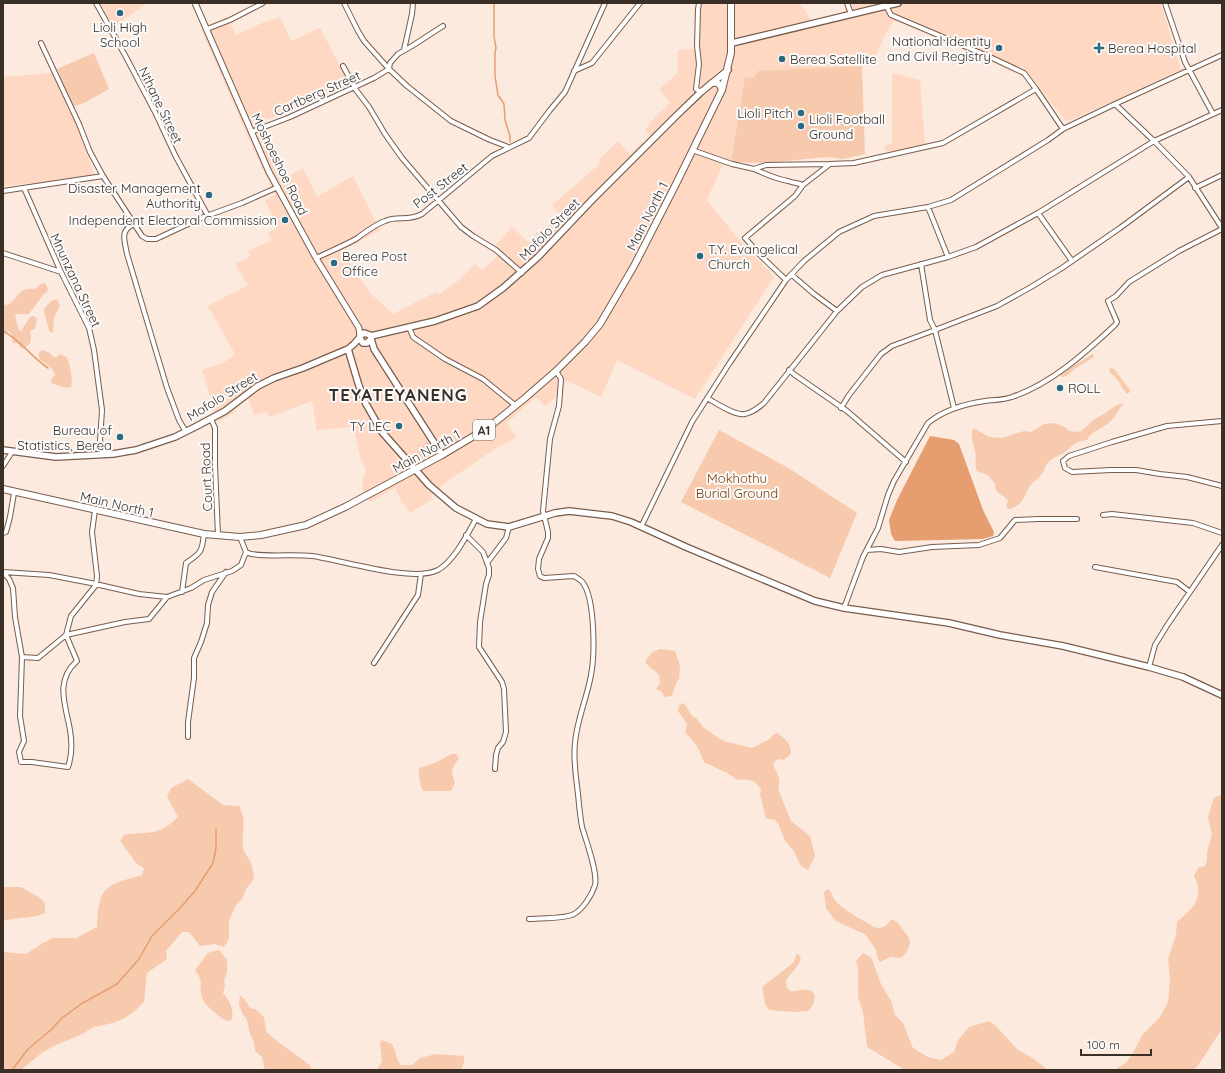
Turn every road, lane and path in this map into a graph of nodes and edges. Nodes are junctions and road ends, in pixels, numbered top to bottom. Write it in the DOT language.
graph roads {
  1 [pos="96,3"];
  2 [pos="195,3"];
  3 [pos="263,3"];
  4 [pos="344,3"];
  5 [pos="413,3"];
  6 [pos="604,3"];
  7 [pos="640,3"];
  8 [pos="699,3"];
  9 [pos="731,3"];
  10 [pos="847,3"];
  11 [pos="898,3"];
  12 [pos="1165,3"];
  13 [pos="886,6"];
  14 [pos="851,14"];
  15 [pos="442,26"];
  16 [pos="207,29"];
  17 [pos="41,43"];
  18 [pos="732,43"];
  19 [pos="404,50"];
  20 [pos="1222,55"];
  21 [pos="343,66"];
  22 [pos="389,69"];
  23 [pos="728,70"];
  24 [pos="1189,70"];
  25 [pos="574,72"];
  26 [pos="712,83"];
  27 [pos="355,87"];
  28 [pos="1036,89"];
  29 [pos="722,90"];
  30 [pos="701,92"];
  31 [pos="1115,104"];
  32 [pos="1222,110"];
  33 [pos="1213,114"];
  34 [pos="1063,129"];
  35 [pos="251,132"];
  36 [pos="1154,140"];
  37 [pos="508,148"];
  38 [pos="692,150"];
  39 [pos="830,164"];
  40 [pos="754,168"];
  41 [pos="103,176"];
  42 [pos="1189,176"];
  43 [pos="1222,176"];
  44 [pos="803,185"];
  45 [pos="278,187"];
  46 [pos="24,188"];
  47 [pos="1195,188"];
  48 [pos="3,191"];
  49 [pos="439,200"];
  50 [pos="928,207"];
  51 [pos="1038,213"];
  52 [pos="208,216"];
  53 [pos="134,224"];
  54 [pos="1222,229"];
  55 [pos="3,253"];
  56 [pos="948,256"];
  57 [pos="316,258"];
  58 [pos="1072,261"];
  59 [pos="922,264"];
  60 [pos="61,272"];
  61 [pos="522,273"];
  62 [pos="792,275"];
  63 [pos="786,280"];
  64 [pos="837,311"];
  65 [pos="409,327"];
  66 [pos="935,330"];
  67 [pos="365,338"];
  68 [pos="348,349"];
  69 [pos="789,370"];
  70 [pos="556,371"];
  71 [pos="708,398"];
  72 [pos="516,406"];
  73 [pos="841,408"];
  74 [pos="954,408"];
  75 [pos="211,419"];
  76 [pos="1222,421"];
  77 [pos="186,432"];
  78 [pos="3,450"];
  79 [pos="12,452"];
  80 [pos="105,454"];
  81 [pos="442,455"];
  82 [pos="906,462"];
  83 [pos="3,466"];
  84 [pos="415,470"];
  85 [pos="1222,486"];
  86 [pos="3,490"];
  87 [pos="14,493"];
  88 [pos="96,510"];
  89 [pos="1103,515"];
  90 [pos="544,516"];
  91 [pos="476,519"];
  92 [pos="1076,519"];
  93 [pos="510,527"];
  94 [pos="641,527"];
  95 [pos="3,533"];
  96 [pos="1222,533"];
  97 [pos="204,534"];
  98 [pos="218,535"];
  99 [pos="466,535"];
  100 [pos="240,537"];
  101 [pos="1222,545"];
  102 [pos="867,550"];
  103 [pos="246,552"];
  104 [pos="487,563"];
  105 [pos="1095,567"];
  106 [pos="3,572"];
  107 [pos="227,572"];
  108 [pos="421,574"];
  109 [pos="96,585"];
  110 [pos="182,592"];
  111 [pos="1190,592"];
  112 [pos="167,597"];
  113 [pos="844,608"];
  114 [pos="66,635"];
  115 [pos="22,657"];
  116 [pos="374,663"];
  117 [pos="1149,666"];
  118 [pos="1222,695"];
  119 [pos="188,737"];
  120 [pos="495,769"];
  121 [pos="529,919"];
  1 -- 52 [label="street, Nthane Street"];
  2 -- 16 [label="street, Moshoeshoe Road"];
  3 -- 16 [label="street"];
  4 -- 22 [label="street"];
  5 -- 19 [label="street"];
  6 -- 25 [label="street, Post Street"];
  7 -- 25 [label="street"];
  8 -- 30 [label="street"];
  9 -- 18 [label="main road, Main North 1 / A1"];
  10 -- 14 [label="street"];
  11 -- 13 [label="main road"];
  12 -- 24 [label="street"];
  13 -- 14 [label="main road"];
  13 -- 28 [label="street"];
  14 -- 18 [label="main road"];
  15 -- 19 [label="street"];
  16 -- 35 [label="street, Moshoeshoe Road"];
  17 -- 41 [label="street"];
  18 -- 23 [label="main road, Main North 1 / A1"];
  19 -- 22 [label="street"];
  20 -- 24 [label="street"];
  21 -- 27 [label="street"];
  22 -- 27 [label="street, Cartberg Street"];
  22 -- 37 [label="street"];
  23 -- 26 [label="main road, Mofolo Street"];
  23 -- 29 [label="main road, Main North 1 / A1"];
  24 -- 31 [label="street"];
  24 -- 33 [label="street"];
  25 -- 37 [label="street, Post Street"];
  26 -- 29 [label="main road"];
  26 -- 30 [label="main road, Mofolo Street"];
  27 -- 35 [label="street, Cartberg Street"];
  27 -- 49 [label="street"];
  28 -- 34 [label="street"];
  28 -- 39 [label="street"];
  29 -- 38 [label="main road, Main North 1 / A1"];
  30 -- 61 [label="main road, Mofolo Street"];
  31 -- 34 [label="street"];
  31 -- 36 [label="street"];
  32 -- 33 [label="street"];
  33 -- 36 [label="street"];
  34 -- 50 [label="street"];
  35 -- 45 [label="street, Moshoeshoe Road"];
  36 -- 42 [label="street"];
  36 -- 51 [label="street"];
  37 -- 49 [label="street, Post Street"];
  38 -- 40 [label="street"];
  38 -- 70 [label="main road, Main North 1 / A1"];
  39 -- 40 [label="street"];
  39 -- 44 [label="street"];
  40 -- 44 [label="street"];
  41 -- 46 [label="street"];
  41 -- 53 [label="street"];
  42 -- 47 [label="street"];
  42 -- 58 [label="street"];
  43 -- 47 [label="street"];
  44 -- 63 [label="street"];
  45 -- 52 [label="street"];
  45 -- 57 [label="street, Moshoeshoe Road"];
  46 -- 48 [label="street"];
  46 -- 60 [label="street, Mnunzana Street"];
  47 -- 54 [label="street"];
  49 -- 57 [label="street, Post Street"];
  49 -- 61 [label="street"];
  50 -- 56 [label="street"];
  50 -- 62 [label="street"];
  51 -- 56 [label="street"];
  51 -- 58 [label="street"];
  52 -- 53 [label="street"];
  53 -- 77 [label="street"];
  54 -- 74 [label="street"];
  55 -- 60 [label="street"];
  56 -- 59 [label="street"];
  57 -- 67 [label="street, Moshoeshoe Road"];
  58 -- 66 [label="street"];
  59 -- 64 [label="street"];
  59 -- 66 [label="street"];
  60 -- 80 [label="street, Mnunzana Street"];
  61 -- 65 [label="main road, Mofolo Street"];
  62 -- 63 [label="street"];
  62 -- 64 [label="street"];
  63 -- 71 [label="street"];
  64 -- 69 [label="street"];
  65 -- 67 [label="main road, Mofolo Street"];
  65 -- 72 [label="street"];
  66 -- 73 [label="street"];
  66 -- 74 [label="street"];
  67 -- 68 [label="main road, Mofolo Street"];
  67 -- 81 [label="main road, Moshoeshoe Road"];
  68 -- 75 [label="main road, Mofolo Street"];
  68 -- 84 [label="main road"];
  69 -- 71 [label="street"];
  69 -- 73 [label="street"];
  70 -- 72 [label="main road, Main North 1 / A1"];
  70 -- 90 [label="street"];
  71 -- 94 [label="street"];
  72 -- 81 [label="main road, Main North 1 / A1"];
  73 -- 82 [label="street"];
  74 -- 82 [label="street"];
  75 -- 77 [label="main road, Mofolo Street"];
  75 -- 98 [label="street, Court Road"];
  76 -- 85 [label="street"];
  77 -- 80 [label="main road, Mofolo Street"];
  78 -- 79 [label="main road, Mofolo Street"];
  79 -- 80 [label="main road, Mofolo Street"];
  79 -- 83 [label="street"];
  81 -- 84 [label="main road, Main North 1 / A1"];
  82 -- 102 [label="street"];
  84 -- 91 [label="main road"];
  84 -- 100 [label="main road, Main North 1 / A1"];
  86 -- 87 [label="main road, Main North 1 / A1"];
  87 -- 88 [label="main road, Main North 1 / A1"];
  87 -- 95 [label="street"];
  88 -- 97 [label="main road, Main North 1 / A1"];
  88 -- 109 [label="street"];
  89 -- 96 [label="street"];
  90 -- 93 [label="main road"];
  90 -- 94 [label="main road"];
  90 -- 121 [label="street"];
  91 -- 93 [label="main road"];
  91 -- 99 [label="street"];
  92 -- 102 [label="street"];
  93 -- 104 [label="street"];
  94 -- 113 [label="main road"];
  97 -- 98 [label="main road, Main North 1 / A1"];
  97 -- 110 [label="street"];
  98 -- 100 [label="main road, Main North 1 / A1"];
  99 -- 104 [label="street"];
  99 -- 108 [label="street"];
  100 -- 103 [label="street"];
  101 -- 111 [label="street"];
  102 -- 113 [label="street"];
  103 -- 107 [label="street"];
  103 -- 108 [label="street"];
  104 -- 120 [label="street"];
  105 -- 111 [label="street"];
  106 -- 109 [label="street"];
  106 -- 115 [label="street"];
  107 -- 110 [label="street"];
  107 -- 119 [label="street"];
  108 -- 116 [label="street"];
  109 -- 112 [label="street"];
  109 -- 114 [label="street"];
  110 -- 112 [label="street"];
  111 -- 117 [label="street"];
  112 -- 114 [label="street"];
  113 -- 117 [label="main road"];
  114 -- 115 [label="street"];
  114 -- 115 [label="street"];
  117 -- 118 [label="main road"];
}
